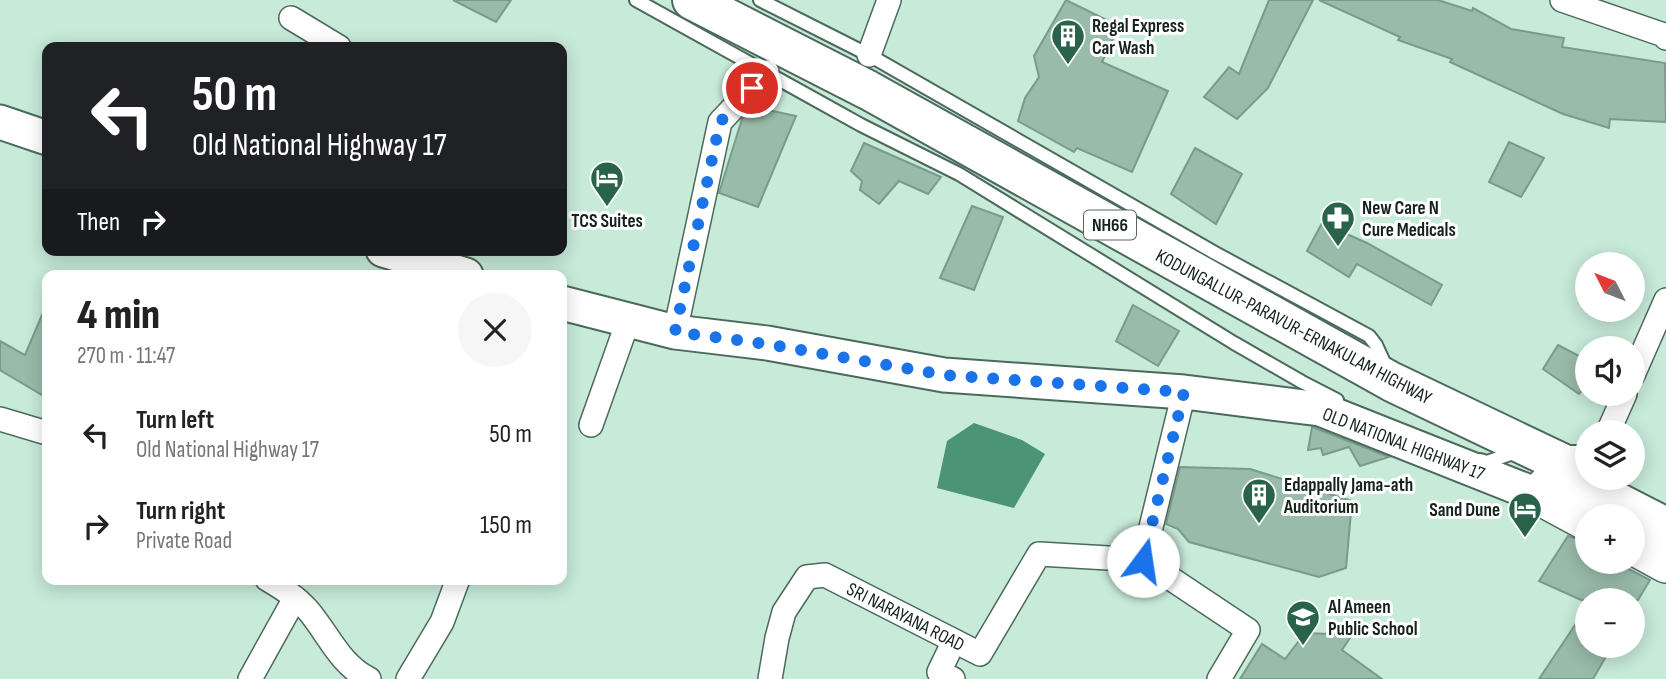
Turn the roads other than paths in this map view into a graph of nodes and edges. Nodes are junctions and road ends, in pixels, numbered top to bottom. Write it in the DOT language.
graph roads {
  1 [pos="635,0"];
  2 [pos="692,0"];
  3 [pos="760,0"];
  4 [pos="889,0"];
  5 [pos="1562,0"];
  6 [pos="291,18"];
  7 [pos="1666,38"];
  8 [pos="332,42"];
  9 [pos="869,55"];
  10 [pos="767,72"];
  11 [pos="0,122"];
  12 [pos="42,136"];
  13 [pos="401,256"];
  14 [pos="442,270"];
  15 [pos="1666,300"];
  16 [pos="567,304"];
  17 [pos="628,321"];
  18 [pos="675,332"];
  19 [pos="1645,348"];
  20 [pos="1392,382"];
  21 [pos="1184,392"];
  22 [pos="0,419"];
  23 [pos="591,425"];
  24 [pos="42,432"];
  25 [pos="1529,447"];
  26 [pos="1575,464"];
  27 [pos="1575,466"];
  28 [pos="1593,490"];
  29 [pos="1641,490"];
  30 [pos="1537,495"];
  31 [pos="1666,503"];
  32 [pos="1575,516"];
  33 [pos="1666,527"];
  34 [pos="1645,553"];
  35 [pos="1143,561"];
  36 [pos="1666,564"];
  37 [pos="276,585"];
  38 [pos="456,585"];
  39 [pos="295,598"];
  40 [pos="954,641"];
  41 [pos="366,678"];
  42 [pos="250,679"];
  43 [pos="408,679"];
  44 [pos="770,679"];
  45 [pos="953,679"];
  46 [pos="1219,679"];
  1 -- 10 [label="lane"];
  2 -- 20 [label="highway, KODUNGALLUR-PARAVUR-ERNAKULAM HIGHWAY / NH66"];
  3 -- 9 [label="lane"];
  4 -- 9 [label="street"];
  5 -- 7 [label="street"];
  6 -- 8 [label="street"];
  9 -- 20 [label="lane"];
  10 -- 18 [label="street"];
  10 -- 25 [label="lane"];
  11 -- 12 [label="street"];
  13 -- 14 [label="street"];
  15 -- 19 [label="street"];
  16 -- 17 [label="street, OLD NATIONAL HIGHWAY 17"];
  17 -- 18 [label="street, OLD NATIONAL HIGHWAY 17"];
  17 -- 23 [label="street"];
  18 -- 21 [label="street, OLD NATIONAL HIGHWAY 17"];
  20 -- 25 [label="highway, KODUNGALLUR-PARAVUR-ERNAKULAM HIGHWAY / NH66"];
  21 -- 30 [label="street, OLD NATIONAL HIGHWAY 17"];
  21 -- 35 [label="street"];
  22 -- 24 [label="street"];
  25 -- 26 [label="highway, KODUNGALLUR-PARAVUR-ERNAKULAM HIGHWAY / NH66"];
  27 -- 30 [label="main road"];
  28 -- 33 [label="highway, KODUNGALLUR-PARAVUR-ERNAKULAM HIGHWAY / NH66"];
  29 -- 31 [label="highway"];
  30 -- 32 [label="main road, OLD NATIONAL HIGHWAY 17"];
  34 -- 36 [label="main road"];
  35 -- 40 [label="street, SRI NARAYANA ROAD"];
  35 -- 46 [label="street"];
  37 -- 39 [label="street"];
  38 -- 43 [label="street"];
  39 -- 41 [label="street"];
  39 -- 42 [label="street"];
  40 -- 44 [label="street, SRI NARAYANA ROAD"];
  40 -- 45 [label="street"];
}
